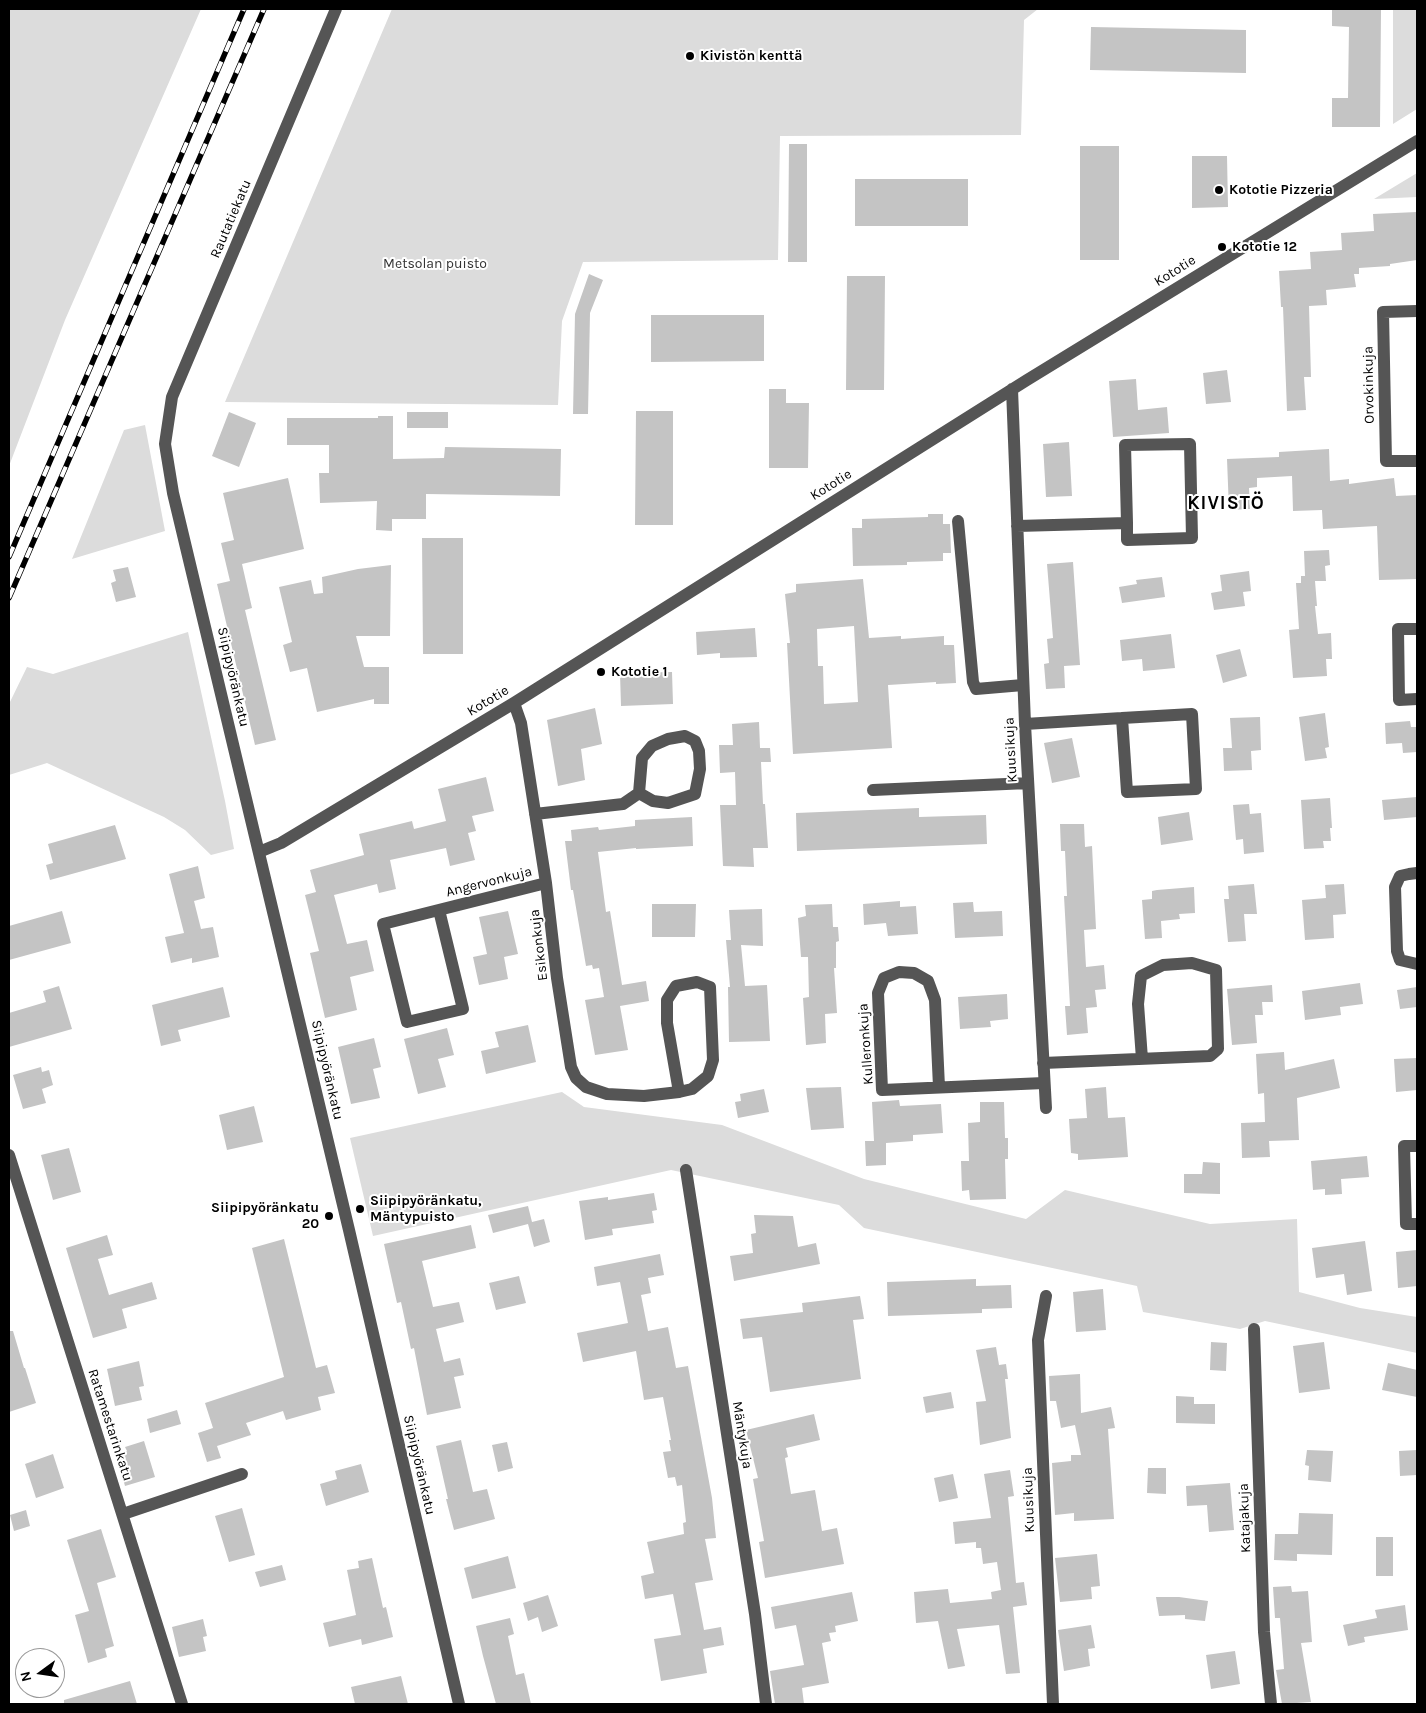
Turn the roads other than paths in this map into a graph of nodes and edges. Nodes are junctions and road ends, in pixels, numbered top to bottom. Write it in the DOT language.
graph roads {
  1 [pos="336,9"];
  2 [pos="1417,141"];
  3 [pos="1417,311"];
  4 [pos="1012,389"];
  5 [pos="165,444"];
  6 [pos="1417,461"];
  7 [pos="958,521"];
  8 [pos="1127,523"];
  9 [pos="1017,526"];
  10 [pos="1417,629"];
  11 [pos="1023,685"];
  12 [pos="1417,700"];
  13 [pos="514,703"];
  14 [pos="1122,718"];
  15 [pos="1024,724"];
  16 [pos="1028,783"];
  17 [pos="873,790"];
  18 [pos="639,793"];
  19 [pos="535,814"];
  20 [pos="259,852"];
  21 [pos="1417,873"];
  22 [pos="546,883"];
  23 [pos="439,910"];
  24 [pos="1417,964"];
  25 [pos="1142,1059"];
  26 [pos="1043,1064"];
  27 [pos="1044,1083"];
  28 [pos="939,1088"];
  29 [pos="679,1092"];
  30 [pos="1046,1108"];
  31 [pos="1417,1146"];
  32 [pos="9,1155"];
  33 [pos="686,1170"];
  34 [pos="1417,1224"];
  35 [pos="1046,1296"];
  36 [pos="1254,1330"];
  37 [pos="242,1474"];
  38 [pos="122,1514"];
  39 [pos="182,1704"];
  40 [pos="459,1704"];
  41 [pos="766,1704"];
  42 [pos="1053,1704"];
  43 [pos="1271,1704"];
  1 -- 5 [label="street, Rautatiekatu"];
  2 -- 4 [label="street, Kototie"];
  3 -- 6 [label="street, Orvokinkuja"];
  4 -- 9 [label="street, Kuusikuja"];
  4 -- 13 [label="street, Kototie"];
  5 -- 20 [label="street, Siipipyöränkatu"];
  7 -- 11 [label="street"];
  8 -- 8 [label="street"];
  8 -- 9 [label="street"];
  9 -- 11 [label="street, Kuusikuja"];
  10 -- 12 [label="street"];
  11 -- 15 [label="street, Kuusikuja"];
  13 -- 19 [label="street, Esikonkuja"];
  13 -- 20 [label="street, Kototie"];
  14 -- 14 [label="street"];
  14 -- 15 [label="street"];
  15 -- 16 [label="street, Kuusikuja"];
  16 -- 17 [label="street"];
  16 -- 26 [label="street, Kuusikuja"];
  18 -- 18 [label="street"];
  18 -- 19 [label="street"];
  19 -- 22 [label="street, Esikonkuja"];
  20 -- 40 [label="street, Siipipyöränkatu"];
  21 -- 24 [label="street"];
  22 -- 23 [label="street, Angervonkuja"];
  22 -- 29 [label="street, Esikonkuja"];
  23 -- 23 [label="street, Angervonkuja"];
  25 -- 25 [label="street"];
  25 -- 26 [label="street"];
  26 -- 27 [label="street, Kuusikuja"];
  27 -- 28 [label="street, Kulleronkuja"];
  27 -- 30 [label="street, Kuusikuja"];
  28 -- 28 [label="street, Kulleronkuja"];
  29 -- 29 [label="street, Esikonkuja"];
  31 -- 34 [label="street"];
  32 -- 38 [label="street, Ratamestarinkatu"];
  33 -- 41 [label="street, Mäntykuja"];
  35 -- 42 [label="street, Kuusikuja"];
  36 -- 43 [label="street, Katajakuja"];
  37 -- 38 [label="street"];
  38 -- 39 [label="street, Ratamestarinkatu"];
}
